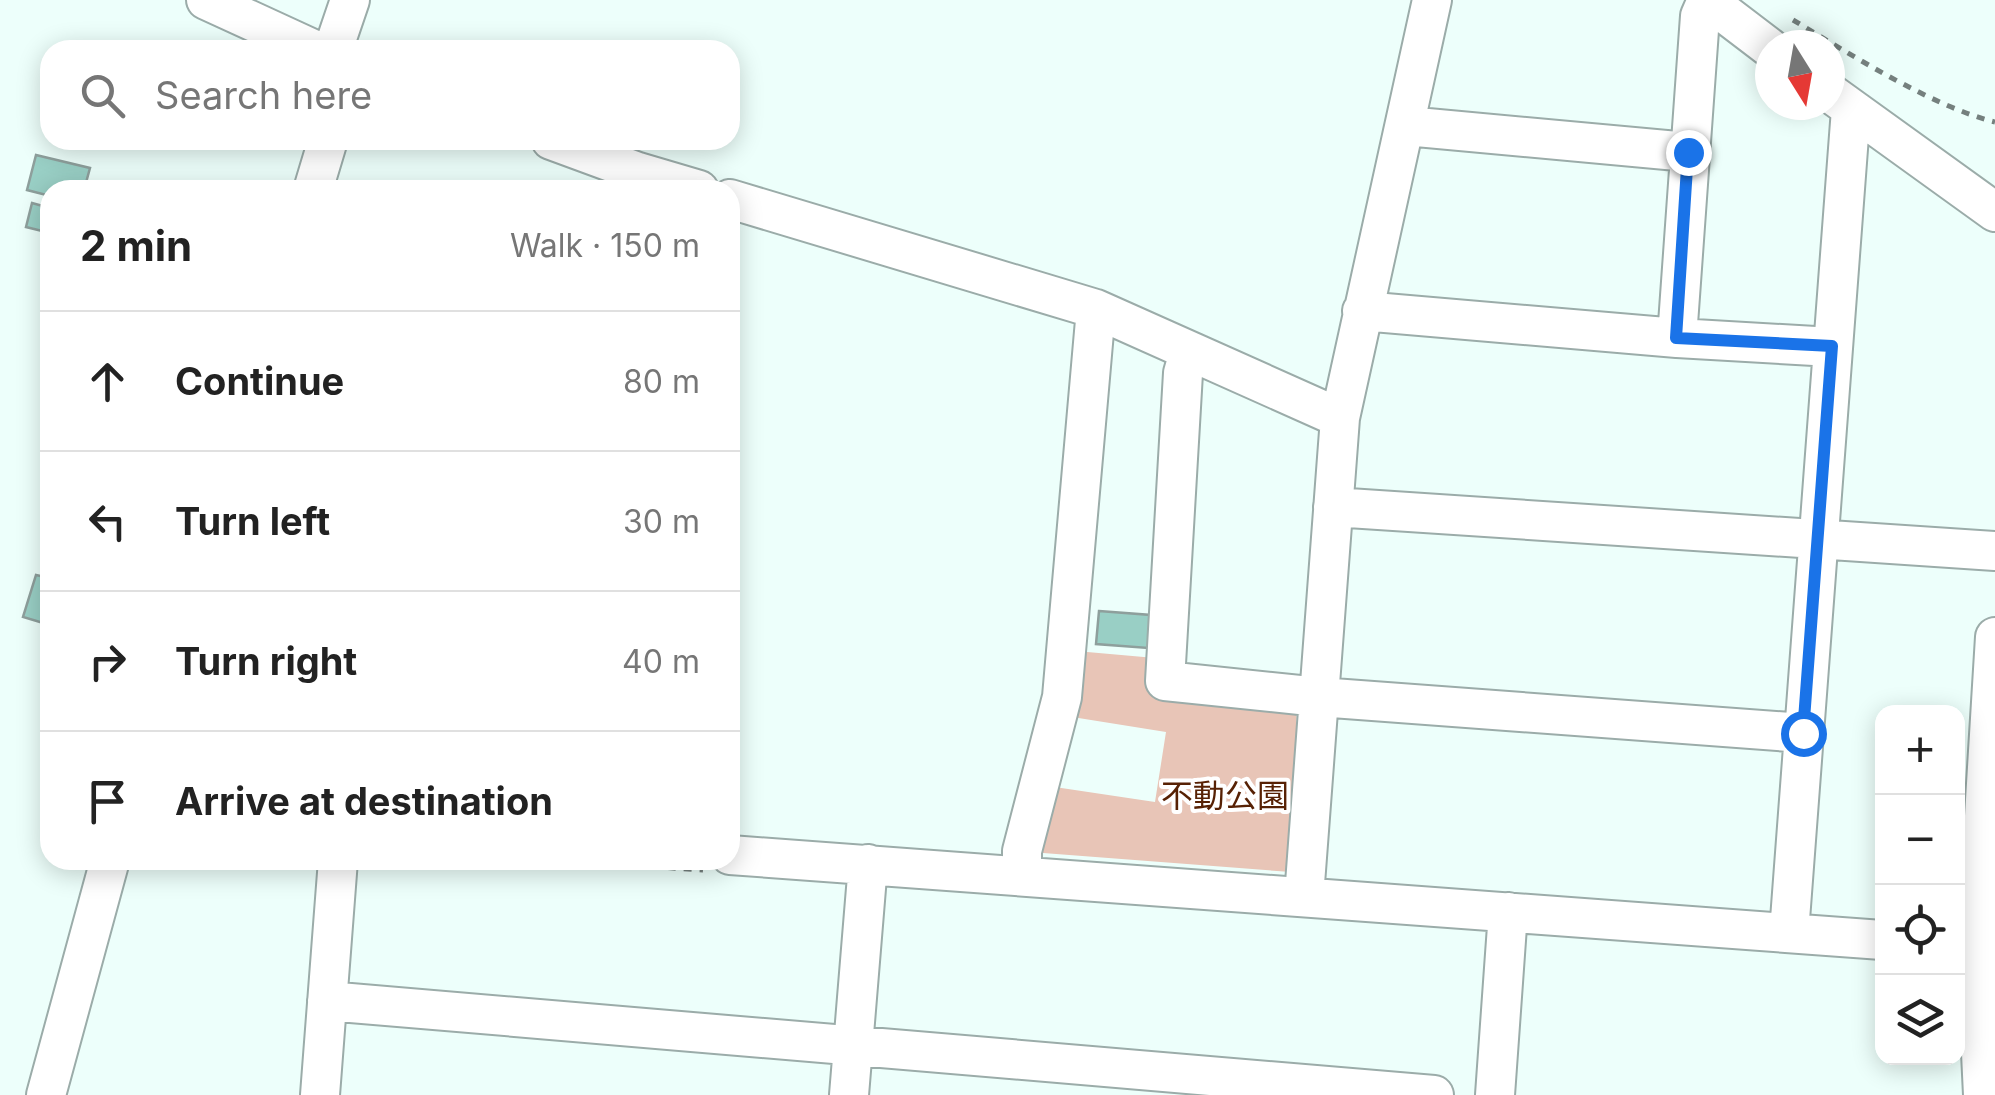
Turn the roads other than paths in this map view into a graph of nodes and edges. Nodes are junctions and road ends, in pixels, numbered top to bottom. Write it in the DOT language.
graph roads {
  1 [pos="206,0"];
  2 [pos="350,0"];
  3 [pos="1432,0"];
  4 [pos="1707,0"];
  5 [pos="1772,30"];
  6 [pos="293,40"];
  7 [pos="336,40"];
  8 [pos="1845,104"];
  9 [pos="1840,120"];
  10 [pos="1406,126"];
  11 [pos="325,150"];
  12 [pos="578,150"];
  13 [pos="1688,152"];
  14 [pos="316,180"];
  15 [pos="665,180"];
  16 [pos="740,202"];
  17 [pos="1995,212"];
  18 [pos="1096,309"];
  19 [pos="1362,310"];
  20 [pos="1676,338"];
  21 [pos="1832,346"];
  22 [pos="1189,352"];
  23 [pos="1340,418"];
  24 [pos="1333,507"];
  25 [pos="1816,541"];
  26 [pos="1995,551"];
  27 [pos="1995,636"];
  28 [pos="1319,697"];
  29 [pos="1803,733"];
  30 [pos="1992,749"];
  31 [pos="740,855"];
  32 [pos="868,864"];
  33 [pos="107,870"];
  34 [pos="337,870"];
  35 [pos="1022,876"];
  36 [pos="1304,897"];
  37 [pos="1508,912"];
  38 [pos="1789,933"];
  39 [pos="1875,939"];
  40 [pos="1976,947"];
  41 [pos="327,1001"];
  42 [pos="852,1046"];
  43 [pos="46,1095"];
  44 [pos="320,1095"];
  45 [pos="849,1095"];
  46 [pos="1434,1095"];
  47 [pos="1496,1095"];
  48 [pos="1982,1095"];
  1 -- 6 [label="street"];
  2 -- 7 [label="street"];
  3 -- 10 [label="street"];
  4 -- 5 [label="street"];
  4 -- 13 [label="street"];
  8 -- 17 [label="street"];
  9 -- 21 [label="street"];
  10 -- 13 [label="street"];
  10 -- 19 [label="street"];
  11 -- 14 [label="street"];
  12 -- 15 [label="street"];
  13 -- 20 [label="street"];
  16 -- 18 [label="street"];
  18 -- 22 [label="street"];
  18 -- 35 [label="street"];
  19 -- 20 [label="street"];
  19 -- 23 [label="street"];
  20 -- 21 [label="street"];
  21 -- 25 [label="street"];
  22 -- 23 [label="street"];
  22 -- 28 [label="street"];
  23 -- 24 [label="street"];
  24 -- 25 [label="street"];
  24 -- 28 [label="street"];
  25 -- 26 [label="street"];
  25 -- 29 [label="street"];
  27 -- 30 [label="street"];
  28 -- 29 [label="street"];
  28 -- 36 [label="street"];
  29 -- 38 [label="street"];
  30 -- 40 [label="street"];
  31 -- 32 [label="street"];
  32 -- 35 [label="street"];
  32 -- 42 [label="street"];
  33 -- 43 [label="street"];
  34 -- 41 [label="street"];
  35 -- 36 [label="street"];
  36 -- 37 [label="street"];
  37 -- 38 [label="street"];
  37 -- 47 [label="street"];
  38 -- 39 [label="street"];
  40 -- 48 [label="street"];
  41 -- 42 [label="street"];
  41 -- 44 [label="street"];
  42 -- 45 [label="street"];
  42 -- 46 [label="street"];
}
